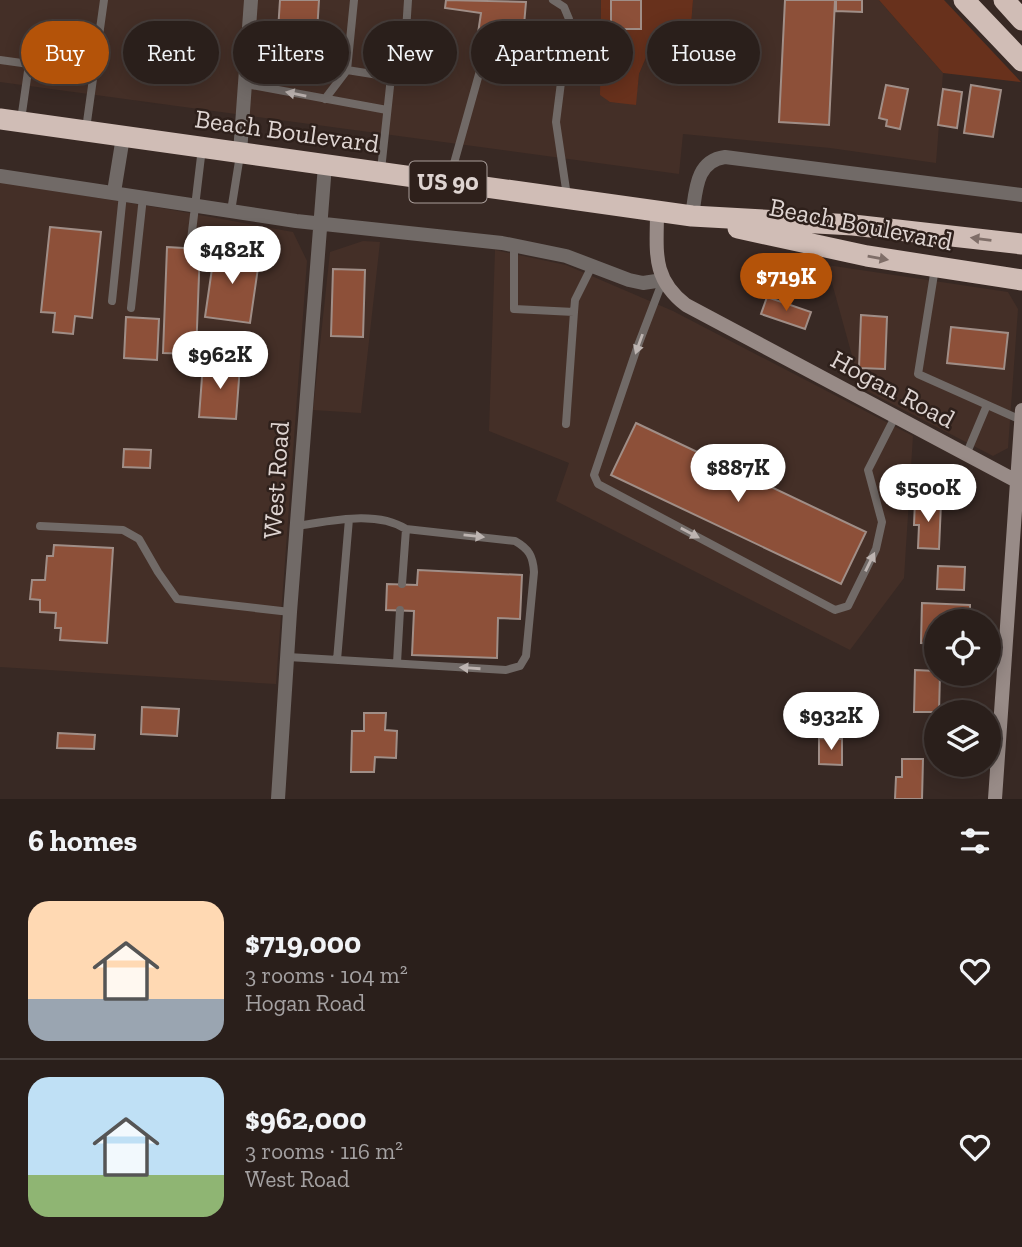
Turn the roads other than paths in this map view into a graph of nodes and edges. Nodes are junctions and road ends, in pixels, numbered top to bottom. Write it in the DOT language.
graph roads {
  1 [pos="104,0"];
  2 [pos="251,0"];
  3 [pos="354,0"];
  4 [pos="408,0"];
  5 [pos="553,0"];
  6 [pos="964,0"];
  7 [pos="1004,0"];
  8 [pos="1022,19"];
  9 [pos="101,21"];
  10 [pos="250,21"];
  11 [pos="407,21"];
  12 [pos="569,21"];
  13 [pos="349,50"];
  14 [pos="0,60"];
  15 [pos="1022,61"];
  16 [pos="21,63"];
  17 [pos="23,84"];
  18 [pos="92,84"];
  19 [pos="246,84"];
  20 [pos="337,84"];
  21 [pos="390,84"];
  22 [pos="476,84"];
  23 [pos="561,84"];
  24 [pos="326,99"];
  25 [pos="387,110"];
  26 [pos="11,121"];
  27 [pos="85,132"];
  28 [pos="123,137"];
  29 [pos="202,148"];
  30 [pos="240,153"];
  31 [pos="326,165"];
  32 [pos="380,173"];
  33 [pos="0,176"];
  34 [pos="448,182"];
  35 [pos="118,193"];
  36 [pos="1022,195"];
  37 [pos="143,197"];
  38 [pos="568,199"];
  39 [pos="195,205"];
  40 [pos="230,211"];
  41 [pos="657,211"];
  42 [pos="691,216"];
  43 [pos="320,224"];
  44 [pos="191,240"];
  45 [pos="1022,244"];
  46 [pos="514,246"];
  47 [pos="592,265"];
  48 [pos="935,268"];
  49 [pos="663,280"];
  50 [pos="1022,280"];
  51 [pos="112,301"];
  52 [pos="131,308"];
  53 [pos="574,312"];
  54 [pos="987,405"];
  55 [pos="1022,410"];
  56 [pos="895,417"];
  57 [pos="1021,420"];
  58 [pos="566,424"];
  59 [pos="966,455"];
  60 [pos="1020,483"];
  61 [pos="349,519"];
  62 [pos="40,526"];
  63 [pos="297,526"];
  64 [pos="406,529"];
  65 [pos="402,584"];
  66 [pos="400,610"];
  67 [pos="290,612"];
  68 [pos="288,657"];
  69 [pos="337,660"];
  70 [pos="397,663"];
  71 [pos="278,799"];
  72 [pos="995,799"];
  1 -- 9 [label="lane"];
  2 -- 10 [label="street"];
  3 -- 13 [label="lane"];
  4 -- 11 [label="lane"];
  5 -- 12 [label="lane"];
  6 -- 15 [label="highway"];
  7 -- 8 [label="highway"];
  14 -- 16 [label="lane"];
  17 -- 26 [label="lane"];
  18 -- 27 [label="lane"];
  24 -- 19 [label="lane, one-way"];
  19 -- 30 [label="street"];
  20 -- 24 [label="lane"];
  21 -- 25 [label="lane"];
  22 -- 34 [label="lane"];
  23 -- 38 [label="lane"];
  24 -- 25 [label="lane"];
  25 -- 32 [label="lane"];
  26 -- 27 [label="highway, Beach Boulevard / US 90"];
  27 -- 28 [label="highway, Beach Boulevard / US 90"];
  28 -- 29 [label="highway, Beach Boulevard / US 90"];
  28 -- 35 [label="street"];
  29 -- 30 [label="highway, Beach Boulevard / US 90"];
  29 -- 39 [label="lane"];
  30 -- 31 [label="highway, Beach Boulevard / US 90"];
  30 -- 40 [label="lane"];
  31 -- 32 [label="highway, Beach Boulevard / US 90"];
  31 -- 43 [label="street, West Road"];
  32 -- 34 [label="highway, Beach Boulevard / US 90"];
  33 -- 35 [label="street"];
  34 -- 38 [label="highway, Beach Boulevard / US 90"];
  35 -- 37 [label="street"];
  35 -- 51 [label="lane"];
  36 -- 42 [label="street"];
  37 -- 39 [label="street"];
  37 -- 52 [label="lane"];
  38 -- 41 [label="highway, Beach Boulevard / US 90"];
  39 -- 40 [label="street"];
  39 -- 44 [label="lane"];
  40 -- 43 [label="street"];
  41 -- 42 [label="highway, Beach Boulevard / US 90"];
  41 -- 49 [label="main road"];
  45 -- 42 [label="highway, Beach Boulevard / US 90, one-way"];
  42 -- 48 [label="highway, Beach Boulevard / US 90, one-way"];
  43 -- 46 [label="street"];
  43 -- 63 [label="street, West Road"];
  46 -- 47 [label="street"];
  46 -- 53 [label="lane"];
  47 -- 49 [label="street"];
  47 -- 53 [label="lane"];
  48 -- 50 [label="highway, Beach Boulevard / US 90"];
  48 -- 54 [label="lane"];
  49 -- 56 [label="main road, Hogan Road"];
  49 -- 56 [label="lane, one-way"];
  53 -- 58 [label="lane"];
  54 -- 57 [label="lane"];
  54 -- 59 [label="lane"];
  55 -- 57 [label="main road"];
  56 -- 59 [label="main road, Hogan Road"];
  57 -- 60 [label="main road"];
  59 -- 60 [label="main road, Hogan Road"];
  60 -- 72 [label="main road"];
  61 -- 63 [label="lane"];
  61 -- 64 [label="lane"];
  61 -- 69 [label="lane"];
  62 -- 67 [label="lane"];
  63 -- 67 [label="street, West Road"];
  64 -- 65 [label="lane"];
  64 -- 70 [label="lane, one-way"];
  66 -- 70 [label="lane"];
  67 -- 68 [label="street, West Road"];
  68 -- 69 [label="lane"];
  68 -- 71 [label="street, West Road"];
  69 -- 70 [label="lane"];
}
